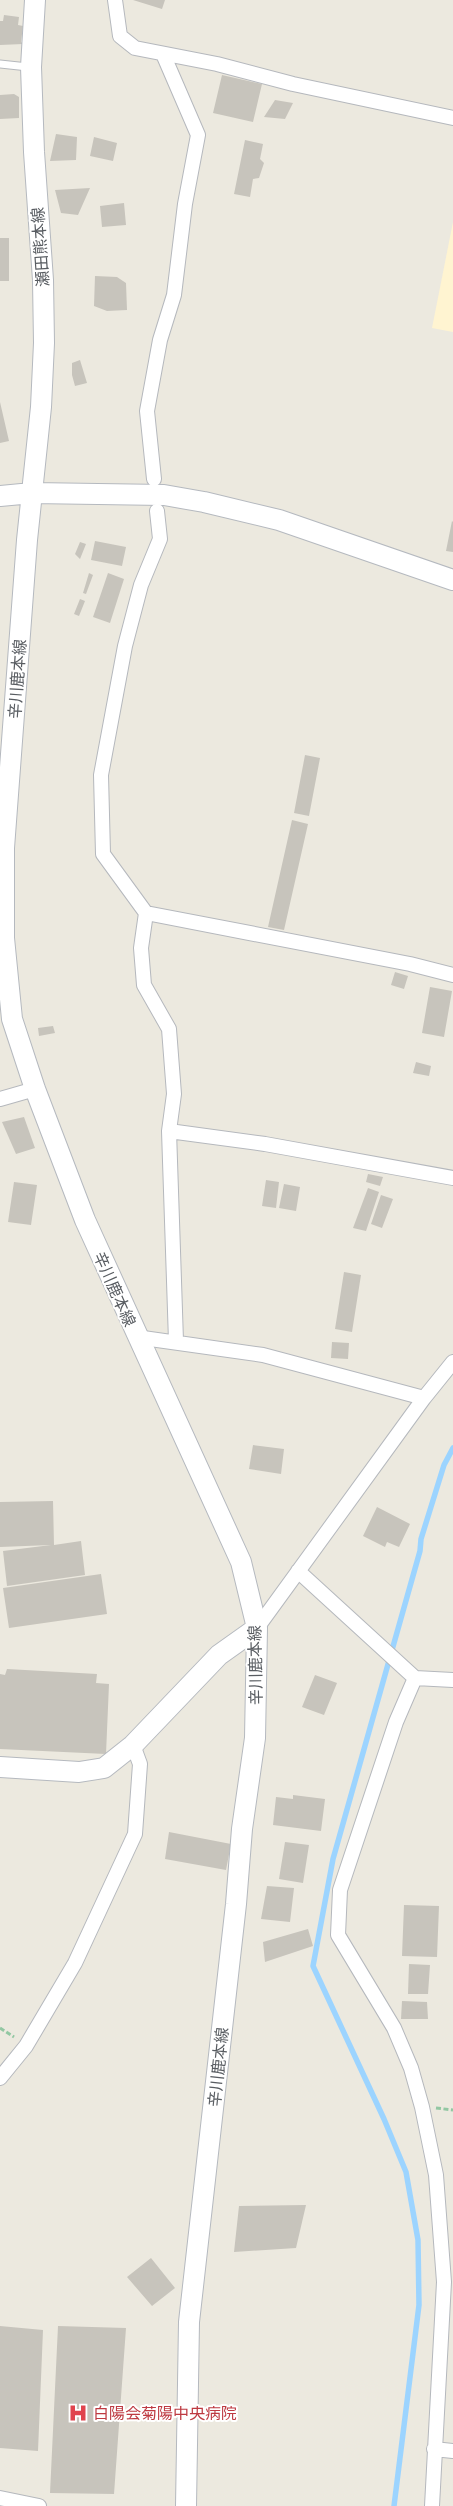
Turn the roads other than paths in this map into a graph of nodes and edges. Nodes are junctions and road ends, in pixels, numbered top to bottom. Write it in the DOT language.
graph roads {
  1 [pos="35,0"];
  2 [pos="115,0"];
  3 [pos="163,54"];
  4 [pos="0,64"];
  5 [pos="31,67"];
  6 [pos="453,118"];
  7 [pos="154,479"];
  8 [pos="32,493"];
  9 [pos="0,496"];
  10 [pos="157,511"];
  11 [pos="453,580"];
  12 [pos="146,913"];
  13 [pos="453,975"];
  14 [pos="35,1089"];
  15 [pos="0,1099"];
  16 [pos="169,1131"];
  17 [pos="453,1178"];
  18 [pos="136,1336"];
  19 [pos="176,1341"];
  20 [pos="453,1362"];
  21 [pos="424,1398"];
  22 [pos="298,1571"];
  23 [pos="257,1628"];
  24 [pos="415,1678"];
  25 [pos="453,1680"];
  26 [pos="133,1745"];
  27 [pos="0,1767"];
  28 [pos="0,2078"];
  29 [pos="434,2449"];
  30 [pos="453,2451"];
  31 [pos="0,2498"];
  32 [pos="39,2506"];
  33 [pos="186,2506"];
  34 [pos="432,2506"];
  1 -- 5 [label="main road, 瀬田熊本線"];
  2 -- 3 [label="street"];
  3 -- 6 [label="street"];
  3 -- 7 [label="street"];
  4 -- 5 [label="lane"];
  5 -- 8 [label="main road, 瀬田熊本線"];
  8 -- 9 [label="main road"];
  8 -- 11 [label="main road"];
  8 -- 14 [label="main road, 辛川鹿本線"];
  10 -- 12 [label="street"];
  12 -- 13 [label="street"];
  12 -- 16 [label="street"];
  14 -- 15 [label="street"];
  14 -- 18 [label="main road, 辛川鹿本線"];
  16 -- 17 [label="street"];
  16 -- 19 [label="street"];
  18 -- 19 [label="street"];
  18 -- 23 [label="main road, 辛川鹿本線"];
  19 -- 21 [label="street"];
  20 -- 21 [label="street"];
  21 -- 22 [label="street"];
  22 -- 23 [label="street"];
  22 -- 24 [label="street"];
  23 -- 26 [label="main road"];
  23 -- 33 [label="main road, 辛川鹿本線"];
  24 -- 25 [label="street"];
  24 -- 29 [label="street"];
  26 -- 27 [label="main road"];
  26 -- 28 [label="street"];
  29 -- 30 [label="street"];
  29 -- 34 [label="street"];
  31 -- 32 [label="street"];
}
